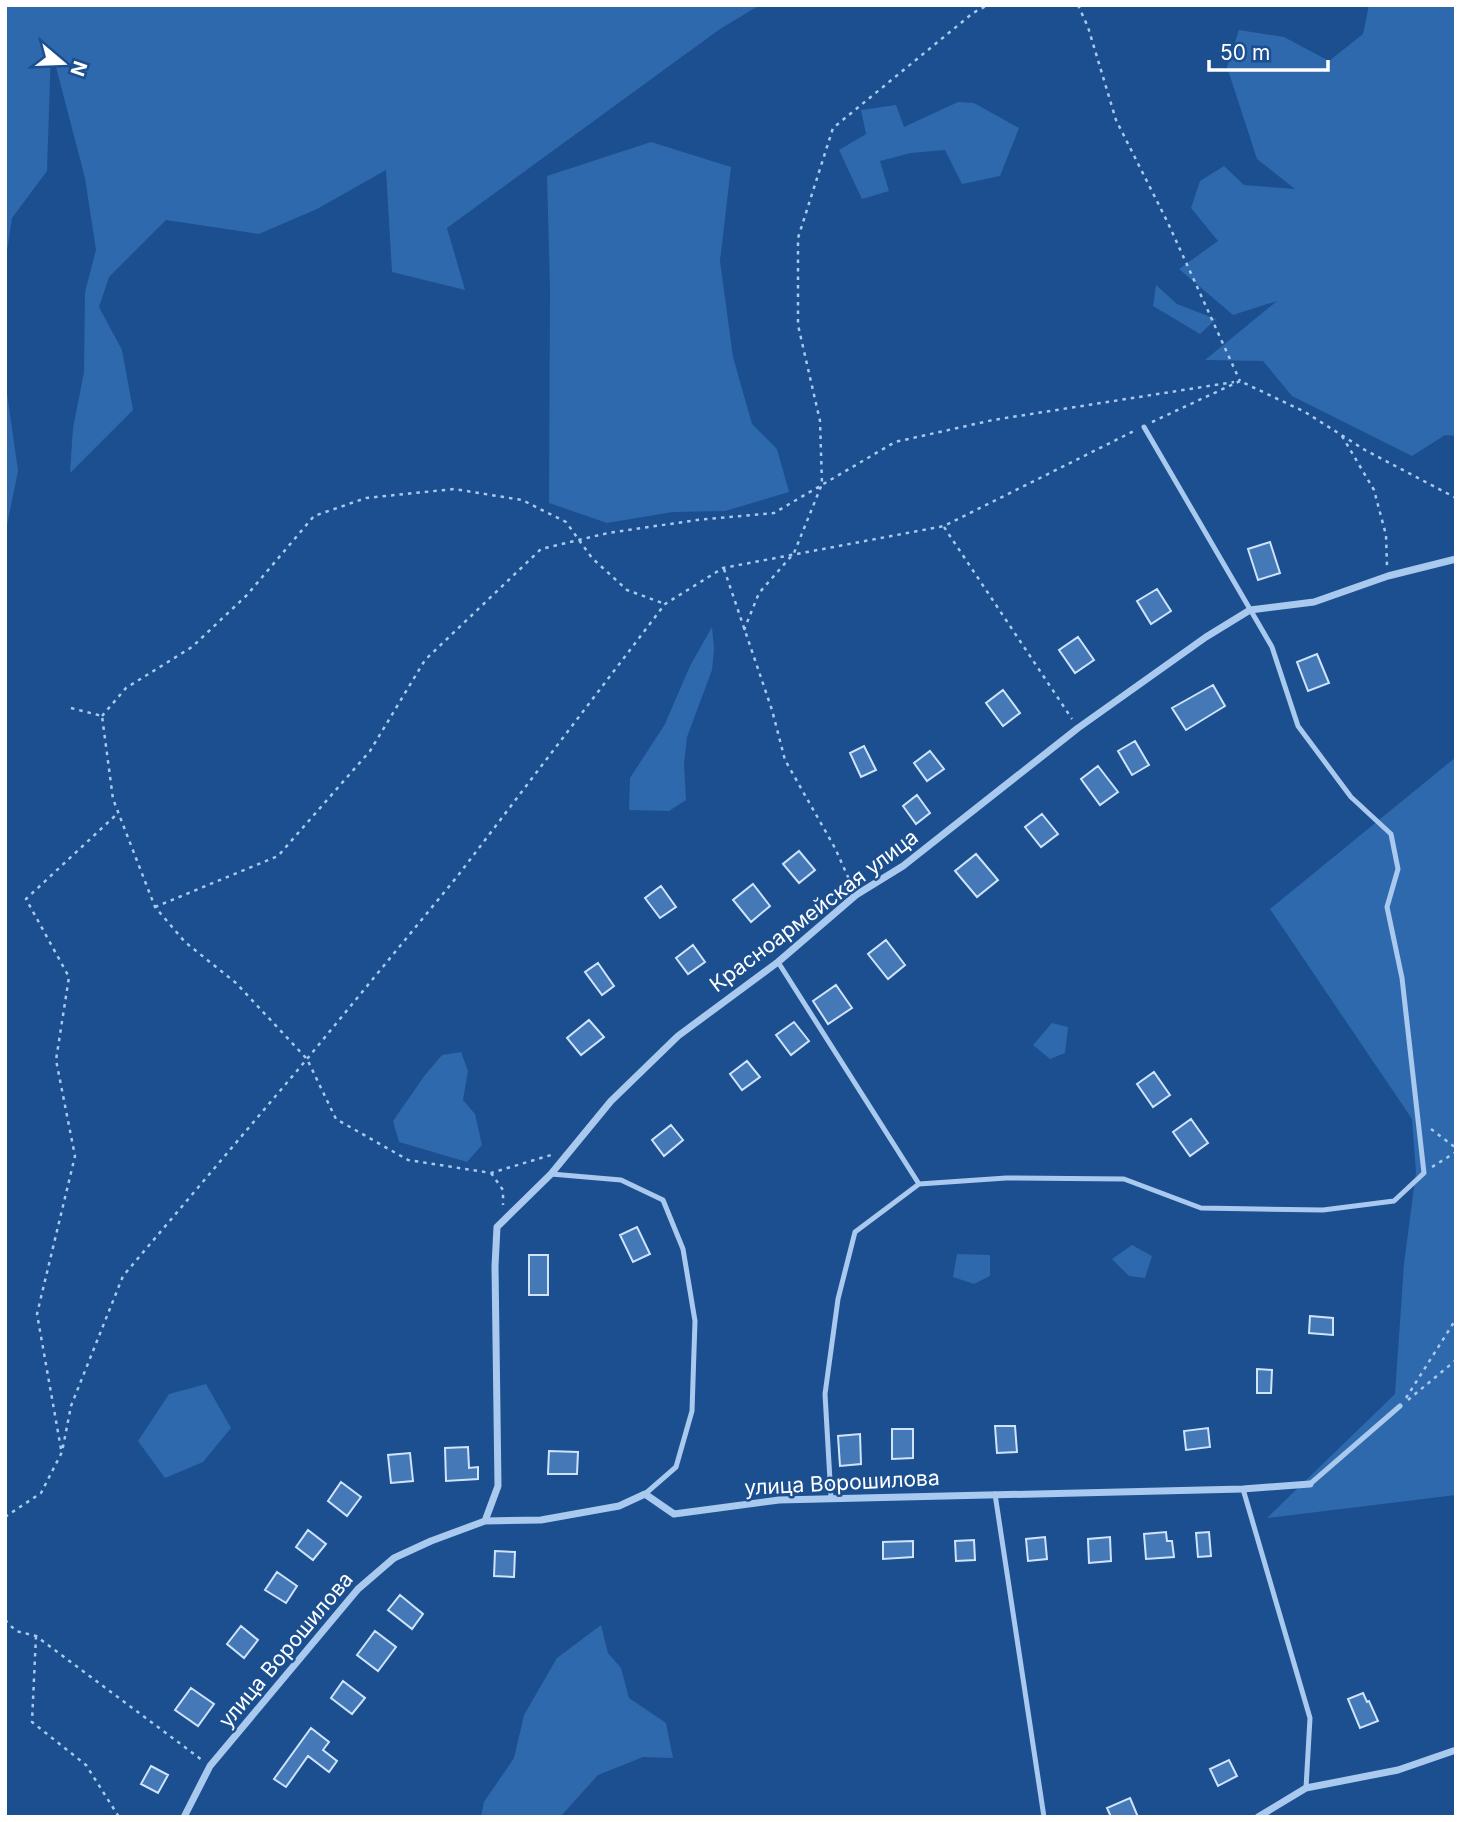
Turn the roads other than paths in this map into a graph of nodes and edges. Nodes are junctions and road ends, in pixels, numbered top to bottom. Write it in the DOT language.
graph roads {
  1 [pos="1144,427"];
  2 [pos="1456,559"];
  3 [pos="1250,610"];
  4 [pos="778,962"];
  5 [pos="551,1174"];
  6 [pos="919,1184"];
  7 [pos="1400,1406"];
  8 [pos="1310,1484"];
  9 [pos="1243,1489"];
  10 [pos="645,1494"];
  11 [pos="995,1494"];
  12 [pos="831,1498"];
  13 [pos="485,1521"];
  14 [pos="1456,1750"];
  15 [pos="1306,1788"];
  16 [pos="184,1817"];
  17 [pos="1044,1817"];
  18 [pos="1258,1817"];
  1 -- 3 [label="lane"];
  2 -- 3 [label="street, Красноармейская улица"];
  3 -- 4 [label="street, Красноармейская улица"];
  3 -- 6 [label="lane"];
  4 -- 5 [label="street, Красноармейская улица"];
  4 -- 6 [label="lane"];
  5 -- 10 [label="lane"];
  5 -- 13 [label="street, Красноармейская улица"];
  6 -- 12 [label="lane"];
  7 -- 8 [label="lane"];
  8 -- 9 [label="street, улица Ворошилова"];
  9 -- 11 [label="street, улица Ворошилова"];
  9 -- 15 [label="lane"];
  10 -- 12 [label="street, улица Ворошилова"];
  10 -- 13 [label="street, улица Ворошилова"];
  11 -- 12 [label="street, улица Ворошилова"];
  11 -- 17 [label="lane"];
  13 -- 16 [label="street, улица Ворошилова"];
  14 -- 15 [label="street"];
  15 -- 18 [label="street"];
}
